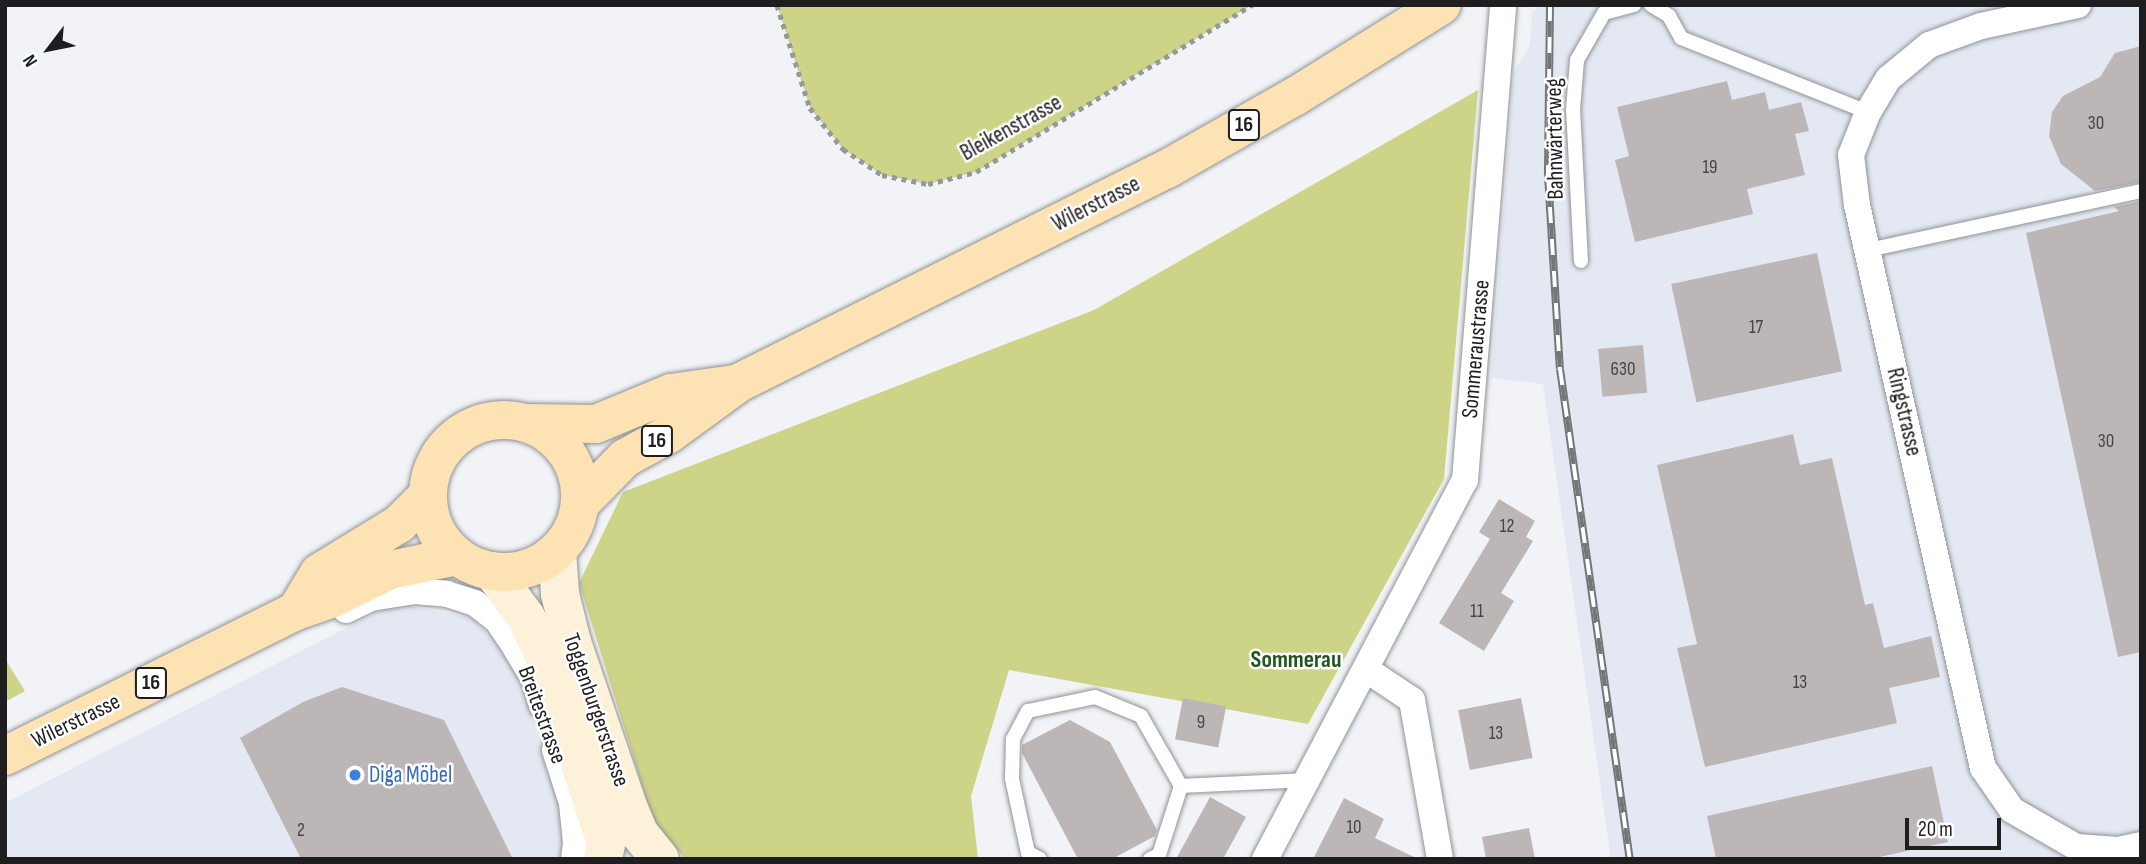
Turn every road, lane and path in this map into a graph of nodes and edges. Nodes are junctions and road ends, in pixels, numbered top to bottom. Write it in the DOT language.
graph roads {
  1 [pos="777,5"];
  2 [pos="1252,5"];
  3 [pos="1442,5"];
  4 [pos="1503,5"];
  5 [pos="1634,5"];
  6 [pos="1651,5"];
  7 [pos="2078,5"];
  8 [pos="1868,112"];
  9 [pos="2141,191"];
  10 [pos="1868,250"];
  11 [pos="1581,261"];
  12 [pos="739,383"];
  13 [pos="526,423"];
  14 [pos="428,495"];
  15 [pos="580,504"];
  16 [pos="557,551"];
  17 [pos="457,556"];
  18 [pos="492,571"];
  19 [pos="296,611"];
  20 [pos="1367,670"];
  21 [pos="5,756"];
  22 [pos="1307,780"];
  23 [pos="1181,786"];
  24 [pos="2141,845"];
  25 [pos="574,859"];
  26 [pos="603,859"];
  27 [pos="660,859"];
  28 [pos="1040,859"];
  29 [pos="1150,859"];
  30 [pos="1265,859"];
  31 [pos="1440,859"];
  1 -- 2 [label="path, Bleikenstrasse"];
  3 -- 12 [label="main road, Wilerstrasse / 16"];
  4 -- 20 [label="street, Sommeraustrasse"];
  5 -- 11 [label="lane, Bahnwärterweg"];
  6 -- 8 [label="lane"];
  7 -- 8 [label="street, Ringstrasse"];
  8 -- 10 [label="street, Ringstrasse"];
  9 -- 10 [label="lane"];
  10 -- 24 [label="street, Ringstrasse"];
  12 -- 13 [label="main road, Wilerstrasse / 16"];
  12 -- 15 [label="main road, Wilerstrasse / 16"];
  13 -- 14 [label="main road"];
  13 -- 15 [label="main road"];
  14 -- 17 [label="main road"];
  14 -- 19 [label="main road"];
  15 -- 16 [label="main road"];
  16 -- 18 [label="main road"];
  16 -- 27 [label="main road, Toggenburgerstrasse"];
  17 -- 18 [label="main road"];
  17 -- 19 [label="main road, Wilerstrasse / 16"];
  18 -- 26 [label="main road, Toggenburgerstrasse"];
  19 -- 21 [label="main road, Wilerstrasse / 16"];
  19 -- 25 [label="street, Breitestrasse"];
  20 -- 22 [label="street, Sommeraustrasse"];
  20 -- 31 [label="street"];
  22 -- 23 [label="lane"];
  22 -- 30 [label="street, Sommeraustrasse"];
  23 -- 28 [label="lane"];
  23 -- 29 [label="lane"];
}
